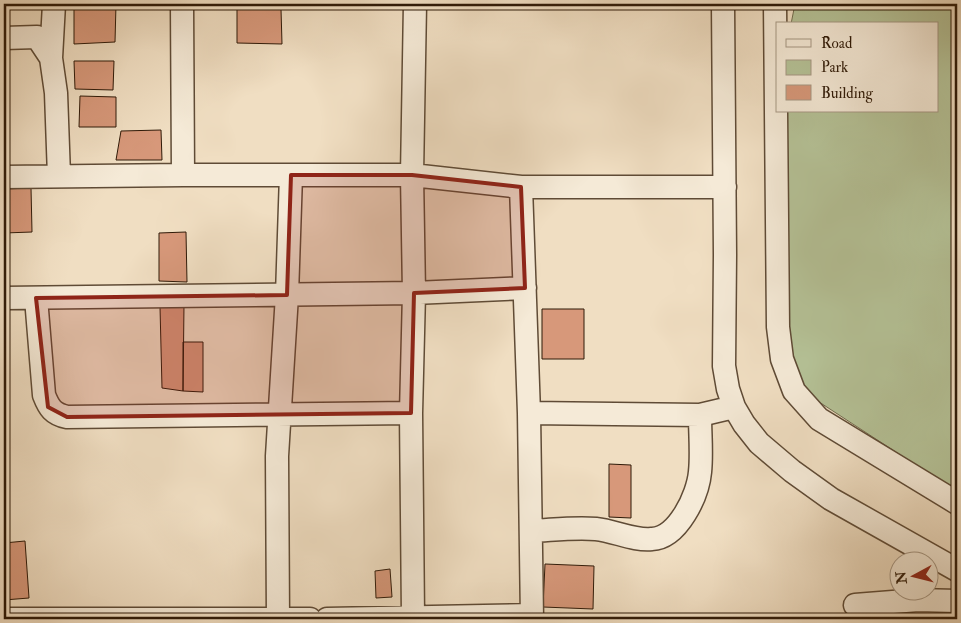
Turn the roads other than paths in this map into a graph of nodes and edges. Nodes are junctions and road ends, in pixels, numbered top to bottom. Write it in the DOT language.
graph roads {
  1 [pos="54,4"];
  2 [pos="182,4"];
  3 [pos="415,4"];
  4 [pos="724,4"];
  5 [pos="775,4"];
  6 [pos="4,38"];
  7 [pos="51,58"];
  8 [pos="776,112"];
  9 [pos="776,112"];
  10 [pos="183,175"];
  11 [pos="291,175"];
  12 [pos="412,175"];
  13 [pos="59,176"];
  14 [pos="4,177"];
  15 [pos="521,187"];
  16 [pos="725,187"];
  17 [pos="525,288"];
  18 [pos="414,293"];
  19 [pos="287,295"];
  20 [pos="4,298"];
  21 [pos="36,298"];
  22 [pos="734,407"];
  23 [pos="411,413"];
  24 [pos="529,413"];
  25 [pos="279,415"];
  26 [pos="700,415"];
  27 [pos="957,503"];
  28 [pos="532,531"];
  29 [pos="957,570"];
  30 [pos="957,601"];
  31 [pos="855,606"];
  32 [pos="413,617"];
  33 [pos="532,617"];
  34 [pos="4,619"];
  35 [pos="278,619"];
  36 [pos="310,619"];
  37 [pos="327,619"];
  1 -- 7 [label="street"];
  2 -- 10 [label="street"];
  3 -- 12 [label="street"];
  4 -- 16 [label="street"];
  5 -- 8 [label="street"];
  6 -- 7 [label="street"];
  7 -- 13 [label="street"];
  9 -- 27 [label="street"];
  10 -- 11 [label="street"];
  10 -- 13 [label="street"];
  11 -- 12 [label="street"];
  11 -- 19 [label="street"];
  12 -- 15 [label="street"];
  12 -- 18 [label="street"];
  13 -- 14 [label="street"];
  15 -- 16 [label="street"];
  15 -- 17 [label="street"];
  16 -- 22 [label="street"];
  17 -- 18 [label="street"];
  17 -- 24 [label="street"];
  18 -- 19 [label="street"];
  18 -- 23 [label="street"];
  19 -- 21 [label="street"];
  19 -- 25 [label="street"];
  20 -- 21 [label="street"];
  21 -- 25 [label="street"];
  22 -- 26 [label="street"];
  22 -- 29 [label="street"];
  23 -- 25 [label="street"];
  23 -- 32 [label="street"];
  24 -- 26 [label="street"];
  24 -- 28 [label="street"];
  25 -- 35 [label="street"];
  26 -- 28 [label="street"];
  28 -- 33 [label="street"];
  30 -- 31 [label="street"];
  32 -- 33 [label="street"];
  32 -- 37 [label="street"];
  34 -- 35 [label="street"];
  35 -- 36 [label="street"];
}
